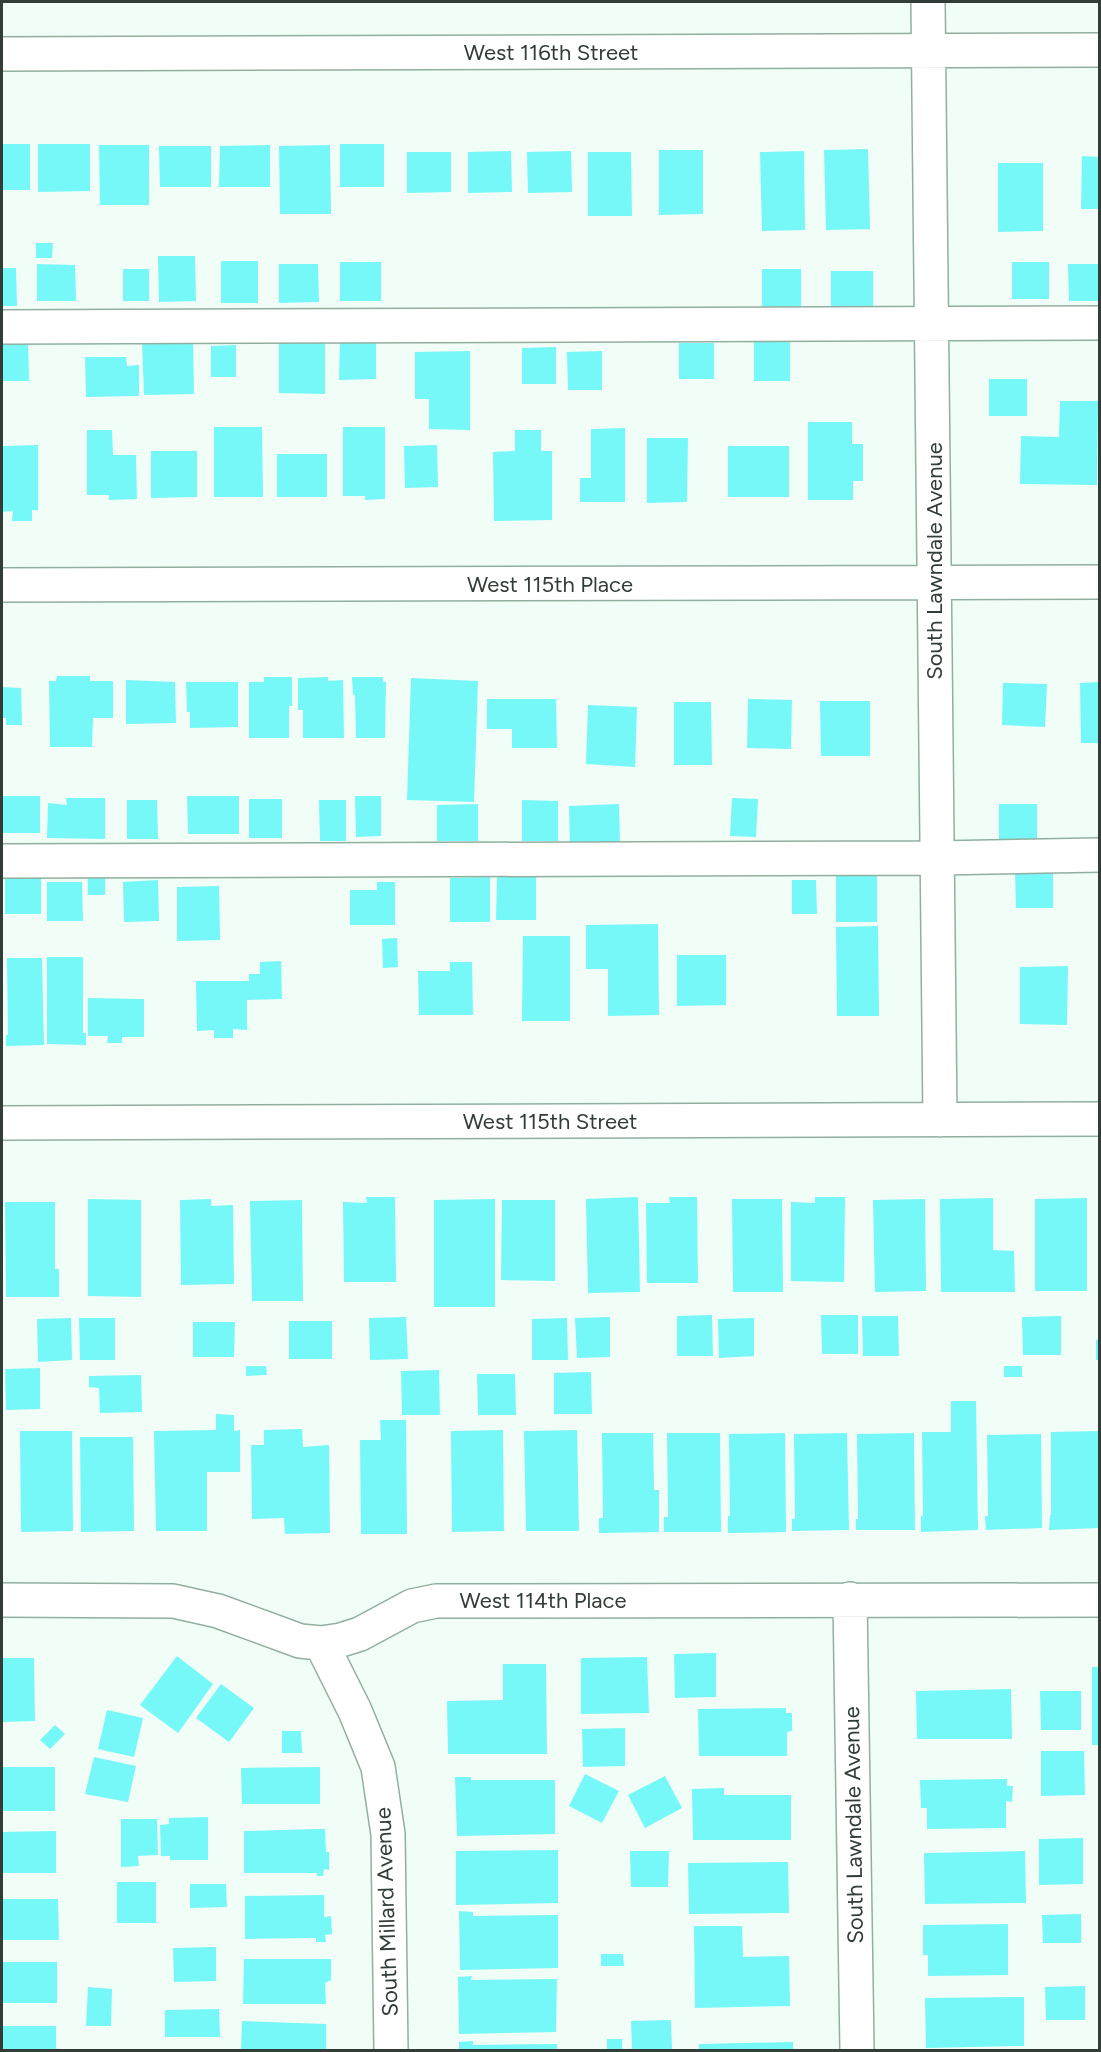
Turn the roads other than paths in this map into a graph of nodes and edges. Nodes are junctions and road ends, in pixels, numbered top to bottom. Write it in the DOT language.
graph roads {
  1 [pos="928,2"];
  2 [pos="1100,50"];
  3 [pos="929,51"];
  4 [pos="2,54"];
  5 [pos="1100,323"];
  6 [pos="932,324"];
  7 [pos="2,327"];
  8 [pos="933,582"];
  9 [pos="1100,582"];
  10 [pos="2,585"];
  11 [pos="1100,855"];
  12 [pos="937,858"];
  13 [pos="2,861"];
  14 [pos="1100,1119"];
  15 [pos="940,1120"];
  16 [pos="2,1123"];
  17 [pos="850,1599"];
  18 [pos="2,1600"];
  19 [pos="1100,1600"];
  20 [pos="321,1643"];
  21 [pos="391,2050"];
  22 [pos="857,2050"];
  1 -- 3 [label="street, South Lawndale Avenue"];
  2 -- 3 [label="street, West 116th Street"];
  3 -- 4 [label="street, West 116th Street"];
  3 -- 6 [label="street, South Lawndale Avenue"];
  5 -- 6 [label="street"];
  6 -- 7 [label="street"];
  6 -- 8 [label="street, South Lawndale Avenue"];
  8 -- 9 [label="street, West 115th Place"];
  8 -- 10 [label="street, West 115th Place"];
  8 -- 12 [label="street, South Lawndale Avenue"];
  11 -- 12 [label="street"];
  12 -- 13 [label="street"];
  12 -- 15 [label="street, South Lawndale Avenue"];
  14 -- 15 [label="street, West 115th Street"];
  15 -- 16 [label="street, West 115th Street"];
  17 -- 19 [label="street, West 114th Place"];
  17 -- 20 [label="street, West 114th Place"];
  17 -- 22 [label="street, South Lawndale Avenue"];
  18 -- 20 [label="street, West 114th Place"];
  20 -- 21 [label="street, South Millard Avenue"];
}
